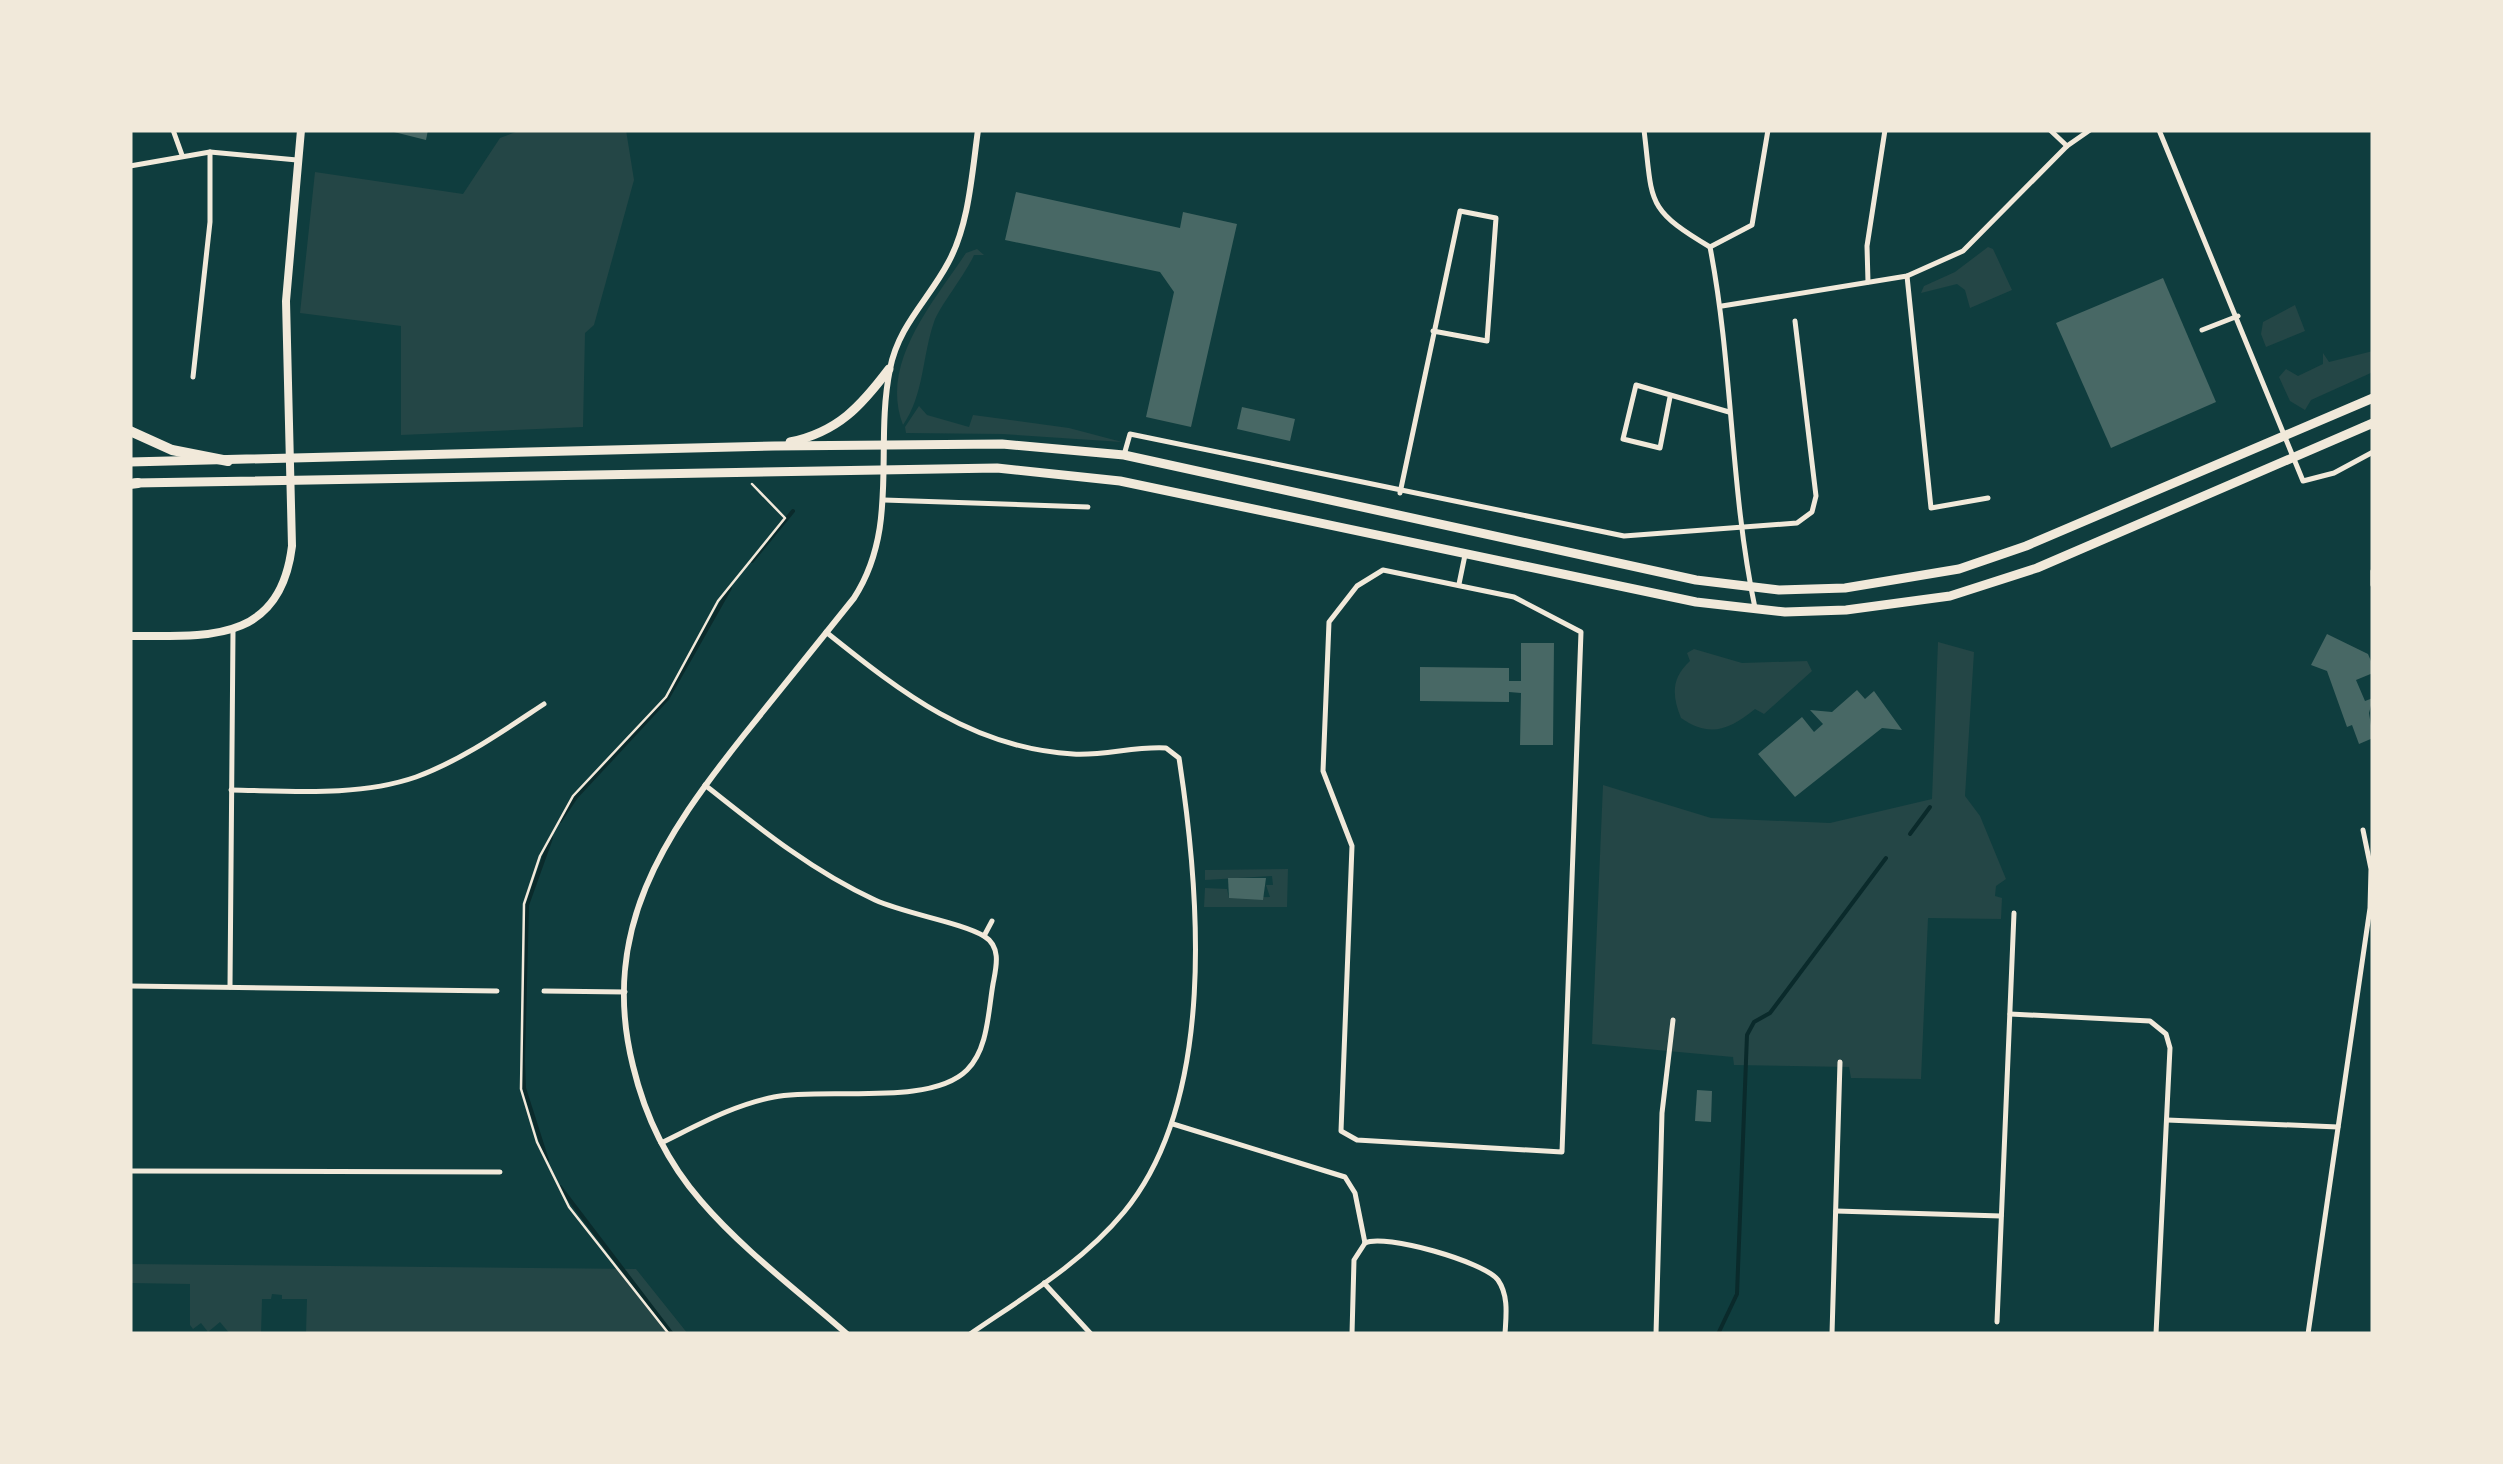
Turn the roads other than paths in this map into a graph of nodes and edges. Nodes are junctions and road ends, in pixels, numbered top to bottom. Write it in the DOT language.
graph roads {
  1 [pos="174,130"];
  2 [pos="302,130"];
  3 [pos="978,130"];
  4 [pos="1644,130"];
  5 [pos="1768,130"];
  6 [pos="1886,130"];
  7 [pos="2050,130"];
  8 [pos="2090,130"];
  9 [pos="2159,130"];
  10 [pos="2066,146"];
  11 [pos="210,152"];
  12 [pos="182,155"];
  13 [pos="300,161"];
  14 [pos="130,166"];
  15 [pos="1710,247"];
  16 [pos="1906,276"];
  17 [pos="1868,282"];
  18 [pos="1722,306"];
  19 [pos="2238,316"];
  20 [pos="1796,321"];
  21 [pos="2202,330"];
  22 [pos="1433,331"];
  23 [pos="890,369"];
  24 [pos="193,377"];
  25 [pos="1670,397"];
  26 [pos="2373,398"];
  27 [pos="1730,412"];
  28 [pos="2373,423"];
  29 [pos="130,431"];
  30 [pos="2286,434"];
  31 [pos="774,446"];
  32 [pos="884,446"];
  33 [pos="2293,450"];
  34 [pos="2373,452"];
  35 [pos="1124,455"];
  36 [pos="130,462"];
  37 [pos="228,462"];
  38 [pos="288,462"];
  39 [pos="884,470"];
  40 [pos="289,482"];
  41 [pos="133,484"];
  42 [pos="1400,493"];
  43 [pos="1988,498"];
  44 [pos="884,500"];
  45 [pos="1088,507"];
  46 [pos="1743,529"];
  47 [pos="1465,555"];
  48 [pos="2373,571"];
  49 [pos="1459,584"];
  50 [pos="2373,584"];
  51 [pos="1751,588"];
  52 [pos="1756,611"];
  53 [pos="233,631"];
  54 [pos="826,632"];
  55 [pos="130,636"];
  56 [pos="544,704"];
  57 [pos="705,785"];
  58 [pos="231,790"];
  59 [pos="2363,830"];
  60 [pos="2014,913"];
  61 [pos="992,921"];
  62 [pos="984,936"];
  63 [pos="2362,967"];
  64 [pos="2373,970"];
  65 [pos="130,986"];
  66 [pos="230,988"];
  67 [pos="496,991"];
  68 [pos="544,991"];
  69 [pos="625,992"];
  70 [pos="2010,1014"];
  71 [pos="1673,1020"];
  72 [pos="2170,1023"];
  73 [pos="2162,1029"];
  74 [pos="1840,1062"];
  75 [pos="2166,1120"];
  76 [pos="1173,1124"];
  77 [pos="2338,1127"];
  78 [pos="661,1144"];
  79 [pos="130,1171"];
  80 [pos="500,1172"];
  81 [pos="1836,1211"];
  82 [pos="2001,1216"];
  83 [pos="1365,1242"];
  84 [pos="1044,1283"];
  85 [pos="1997,1322"];
  86 [pos="847,1334"];
  87 [pos="970,1334"];
  88 [pos="1091,1334"];
  89 [pos="1352,1334"];
  90 [pos="1505,1334"];
  91 [pos="1656,1334"];
  92 [pos="1832,1334"];
  93 [pos="2156,1334"];
  94 [pos="2308,1334"];
  1 -- 12 [label="street"];
  2 -- 13 [label="main road"];
  3 -- 23 [label="street"];
  4 -- 15 [label="street"];
  5 -- 15 [label="street"];
  6 -- 17 [label="street"];
  7 -- 10 [label="street"];
  8 -- 10 [label="street"];
  9 -- 19 [label="street"];
  10 -- 16 [label="street"];
  11 -- 12 [label="street"];
  11 -- 13 [label="street"];
  11 -- 24 [label="street"];
  12 -- 14 [label="street"];
  13 -- 38 [label="main road"];
  15 -- 18 [label="street"];
  16 -- 17 [label="street"];
  16 -- 43 [label="street"];
  17 -- 18 [label="street"];
  18 -- 27 [label="street"];
  19 -- 21 [label="street"];
  19 -- 30 [label="street"];
  20 -- 46 [label="street"];
  22 -- 22 [label="street"];
  22 -- 42 [label="street"];
  23 -- 31 [label="main road"];
  23 -- 32 [label="street"];
  25 -- 25 [label="street"];
  25 -- 27 [label="street"];
  26 -- 30 [label="main road"];
  27 -- 46 [label="street"];
  28 -- 33 [label="main road"];
  29 -- 37 [label="highway"];
  30 -- 33 [label="street"];
  30 -- 51 [label="main road"];
  31 -- 32 [label="main road"];
  31 -- 38 [label="main road"];
  32 -- 35 [label="main road"];
  32 -- 39 [label="street"];
  33 -- 34 [label="street"];
  33 -- 52 [label="main road"];
  35 -- 42 [label="street"];
  35 -- 51 [label="main road"];
  36 -- 37 [label="main road"];
  37 -- 38 [label="main road"];
  38 -- 40 [label="main road"];
  39 -- 40 [label="main road"];
  39 -- 44 [label="street"];
  39 -- 47 [label="main road"];
  40 -- 41 [label="main road"];
  40 -- 53 [label="main road"];
  42 -- 46 [label="street"];
  44 -- 45 [label="street"];
  44 -- 54 [label="street"];
  46 -- 51 [label="street"];
  47 -- 49 [label="street"];
  47 -- 52 [label="main road"];
  48 -- 50 [label="street"];
  49 -- 49 [label="street"];
  51 -- 52 [label="street"];
  53 -- 55 [label="main road"];
  53 -- 58 [label="street"];
  54 -- 57 [label="street"];
  54 -- 76 [label="street"];
  56 -- 58 [label="street"];
  57 -- 62 [label="street"];
  57 -- 69 [label="street"];
  58 -- 66 [label="street"];
  59 -- 63 [label="street"];
  60 -- 70 [label="street"];
  61 -- 62 [label="street"];
  62 -- 78 [label="street"];
  63 -- 64 [label="street"];
  63 -- 77 [label="street"];
  65 -- 66 [label="street"];
  66 -- 67 [label="street"];
  68 -- 69 [label="street"];
  69 -- 78 [label="street"];
  70 -- 73 [label="street"];
  70 -- 82 [label="street"];
  71 -- 91 [label="street"];
  72 -- 73 [label="street"];
  73 -- 75 [label="street"];
  74 -- 81 [label="street"];
  75 -- 77 [label="street"];
  75 -- 93 [label="street"];
  76 -- 83 [label="street"];
  76 -- 84 [label="street"];
  77 -- 94 [label="street"];
  78 -- 86 [label="street"];
  79 -- 80 [label="street"];
  81 -- 82 [label="street"];
  81 -- 92 [label="street"];
  82 -- 85 [label="street"];
  83 -- 89 [label="street"];
  83 -- 90 [label="street"];
  84 -- 87 [label="street"];
  84 -- 88 [label="street"];
}
